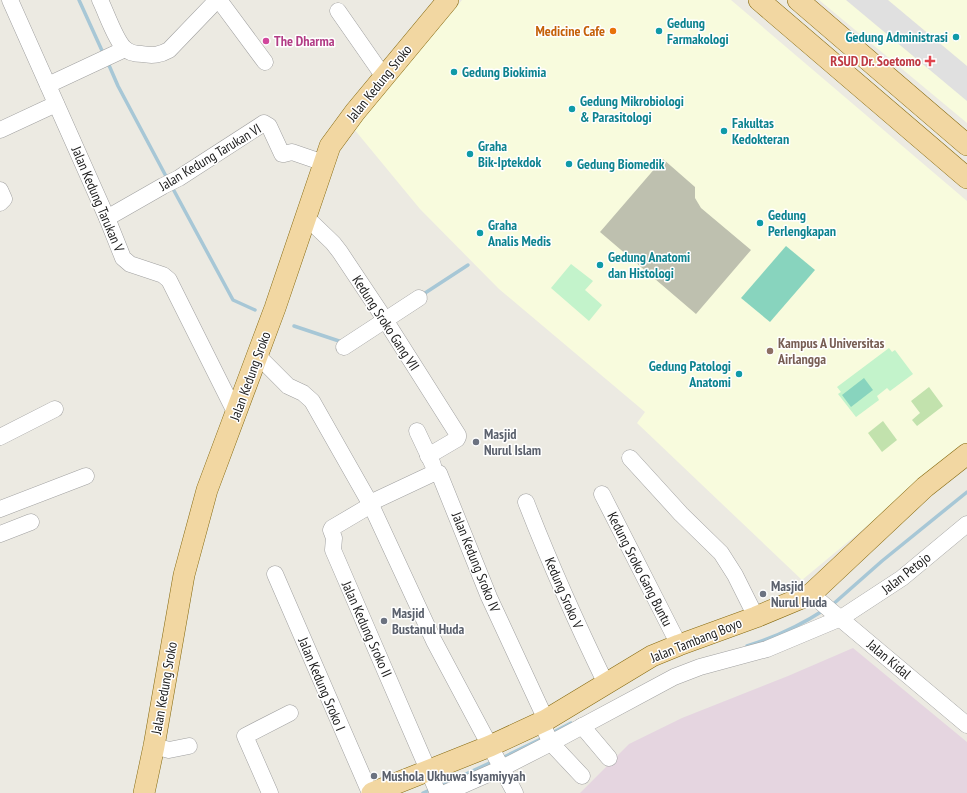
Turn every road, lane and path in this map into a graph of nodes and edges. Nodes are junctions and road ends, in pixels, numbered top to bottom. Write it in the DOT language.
graph roads {
  1 [pos="10,0"];
  2 [pos="100,0"];
  3 [pos="218,0"];
  4 [pos="448,0"];
  5 [pos="760,0"];
  6 [pos="798,0"];
  7 [pos="338,11"];
  8 [pos="112,55"];
  9 [pos="264,62"];
  10 [pos="384,77"];
  11 [pos="48,84"];
  12 [pos="56,104"];
  13 [pos="0,130"];
  14 [pos="967,145"];
  15 [pos="324,163"];
  16 [pos="967,178"];
  17 [pos="0,190"];
  18 [pos="0,203"];
  19 [pos="306,217"];
  20 [pos="107,218"];
  21 [pos="419,298"];
  22 [pos="384,318"];
  23 [pos="344,348"];
  24 [pos="258,356"];
  25 [pos="55,409"];
  26 [pos="236,414"];
  27 [pos="417,431"];
  28 [pos="0,437"];
  29 [pos="967,454"];
  30 [pos="428,456"];
  31 [pos="630,458"];
  32 [pos="436,472"];
  33 [pos="86,476"];
  34 [pos="602,494"];
  35 [pos="526,502"];
  36 [pos="371,504"];
  37 [pos="0,509"];
  38 [pos="31,522"];
  39 [pos="967,524"];
  40 [pos="0,534"];
  41 [pos="276,574"];
  42 [pos="815,597"];
  43 [pos="838,616"];
  44 [pos="756,617"];
  45 [pos="679,645"];
  46 [pos="606,684"];
  47 [pos="290,713"];
  48 [pos="967,725"];
  49 [pos="582,726"];
  50 [pos="546,730"];
  51 [pos="154,746"];
  52 [pos="189,746"];
  53 [pos="497,758"];
  54 [pos="609,758"];
  55 [pos="582,776"];
  56 [pos="436,785"];
  57 [pos="144,793"];
  58 [pos="270,793"];
  59 [pos="371,793"];
  60 [pos="515,793"];
  1 -- 11 [label="street, Jalan Kedung Tarukan V"];
  2 -- 8 [label="street"];
  3 -- 8 [label="street"];
  3 -- 9 [label="street"];
  4 -- 10 [label="main road, Jalan Kedung Sroko"];
  5 -- 16 [label="main road"];
  6 -- 14 [label="main road"];
  7 -- 10 [label="street"];
  8 -- 11 [label="street"];
  10 -- 15 [label="main road, Jalan Kedung Sroko"];
  11 -- 12 [label="street, Jalan Kedung Tarukan V"];
  12 -- 13 [label="street"];
  12 -- 20 [label="street, Jalan Kedung Tarukan V"];
  15 -- 19 [label="main road, Jalan Kedung Sroko"];
  15 -- 20 [label="street, Jalan Kedung Tarukan VI"];
  17 -- 18 [label="street"];
  19 -- 22 [label="street, Kedung Sroko Gang VII"];
  19 -- 24 [label="main road, Jalan Kedung Sroko"];
  20 -- 26 [label="street, Jalan Kedung Tarukan V"];
  21 -- 22 [label="street"];
  22 -- 23 [label="street"];
  22 -- 30 [label="street, Kedung Sroko Gang VII"];
  24 -- 26 [label="main road, Jalan Kedung Sroko"];
  24 -- 36 [label="street"];
  25 -- 28 [label="street"];
  26 -- 51 [label="main road, Jalan Kedung Sroko"];
  27 -- 30 [label="street, Jalan Kedung Sroko IV"];
  29 -- 42 [label="main road, Jalan Tambang Boyo"];
  30 -- 32 [label="street, Jalan Kedung Sroko IV"];
  31 -- 44 [label="street"];
  32 -- 36 [label="street"];
  32 -- 50 [label="street, Jalan Kedung Sroko IV"];
  33 -- 37 [label="street"];
  34 -- 45 [label="street, Kedung Sroko Gang Buntu"];
  35 -- 46 [label="street, Kedung Sroko V"];
  36 -- 53 [label="street"];
  36 -- 56 [label="street, Jalan Kedung Sroko II"];
  38 -- 40 [label="street"];
  39 -- 43 [label="street, Jalan Petojo"];
  41 -- 59 [label="street, Jalan Kedung Sroko I"];
  42 -- 43 [label="street, Jalan Kidal"];
  42 -- 44 [label="main road, Jalan Tambang Boyo"];
  43 -- 48 [label="street, Jalan Kidal"];
  43 -- 49 [label="street, Jalan Petojo"];
  44 -- 45 [label="main road, Jalan Tambang Boyo"];
  45 -- 46 [label="main road, Jalan Tambang Boyo"];
  46 -- 50 [label="main road, Jalan Tambang Boyo"];
  47 -- 58 [label="street"];
  49 -- 50 [label="street, Jalan Petojo"];
  49 -- 54 [label="street"];
  50 -- 53 [label="main road, Jalan Tambang Boyo"];
  50 -- 55 [label="street, Jalan Kedung Sroko IV"];
  51 -- 52 [label="street"];
  51 -- 57 [label="main road, Jalan Kedung Sroko"];
  53 -- 56 [label="main road, Jalan Tambang Boyo"];
  53 -- 56 [label="street"];
  53 -- 60 [label="street"];
  56 -- 59 [label="main road, Jalan Tambang Boyo"];
}
